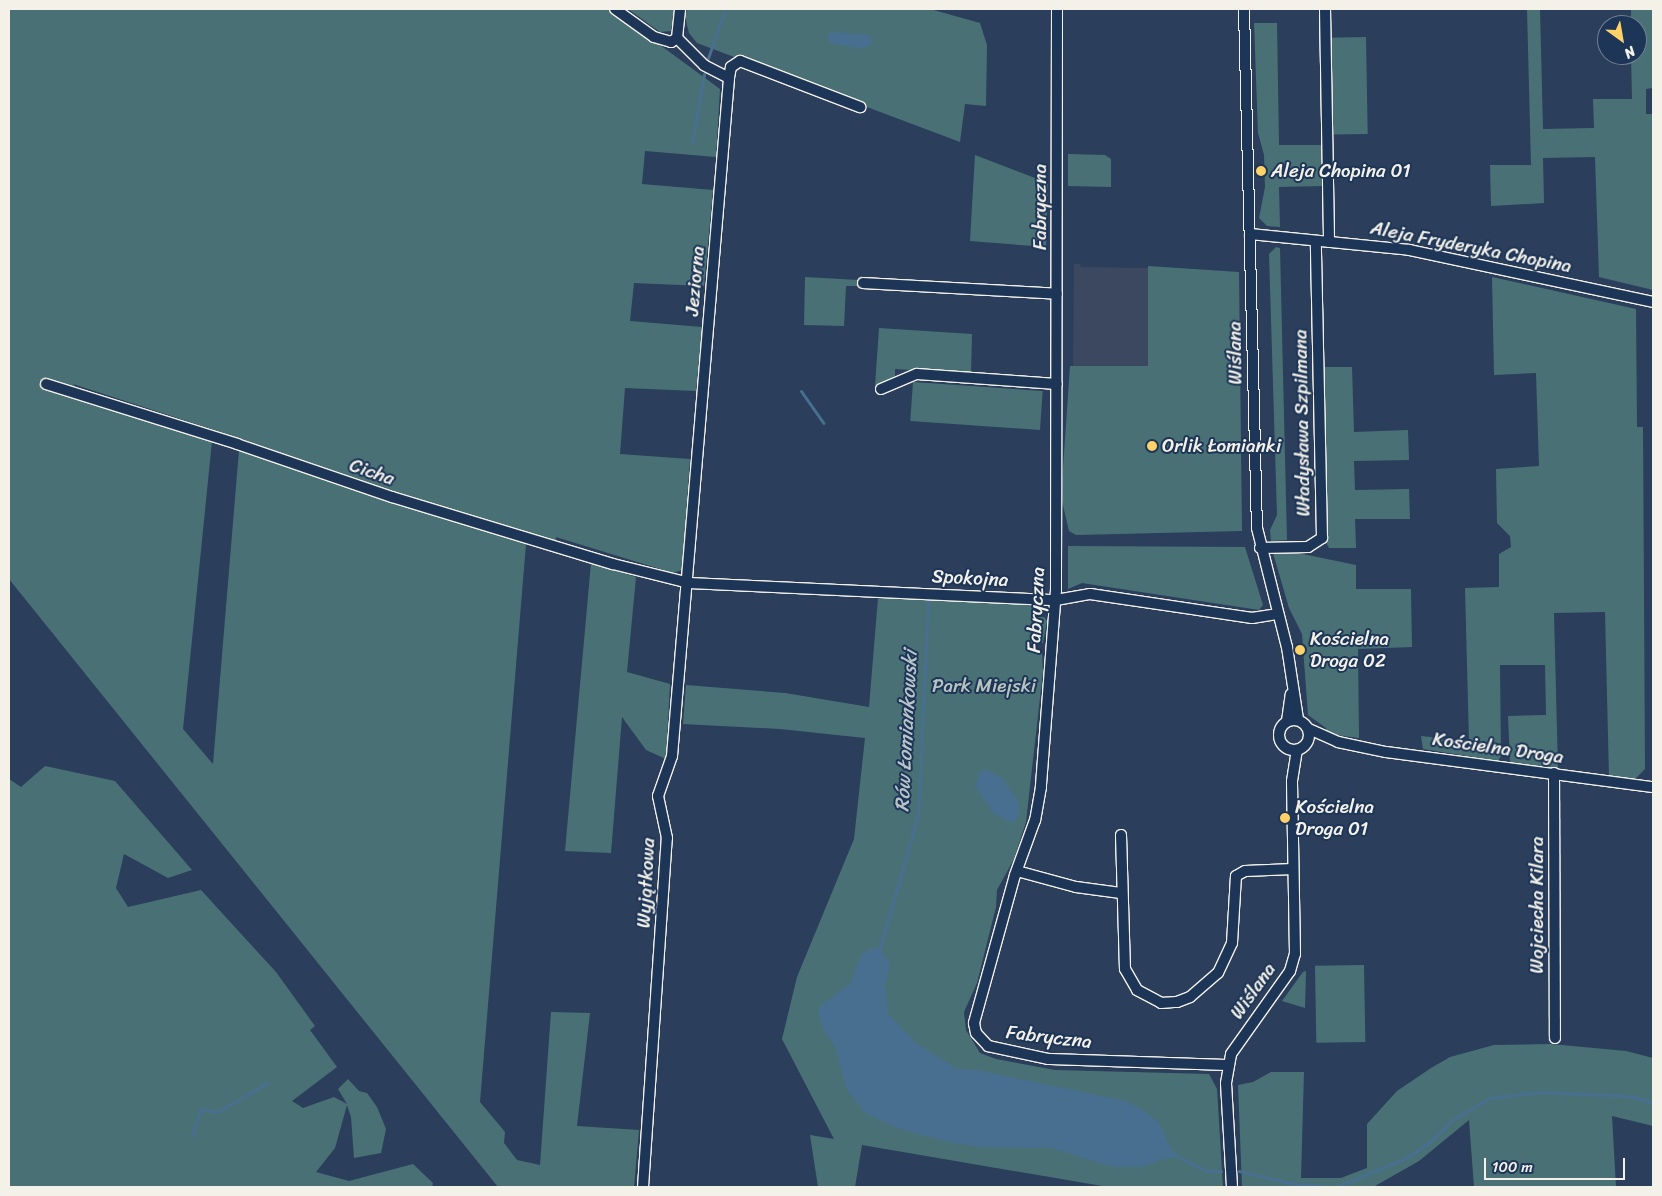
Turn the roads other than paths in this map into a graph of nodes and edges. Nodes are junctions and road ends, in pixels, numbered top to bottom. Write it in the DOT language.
graph roads {
  1 [pos="615,9"];
  2 [pos="680,9"];
  3 [pos="1058,9"];
  4 [pos="1244,9"];
  5 [pos="1324,9"];
  6 [pos="677,38"];
  7 [pos="729,78"];
  8 [pos="860,106"];
  9 [pos="1250,234"];
  10 [pos="1316,241"];
  11 [pos="1330,242"];
  12 [pos="863,283"];
  13 [pos="1057,294"];
  14 [pos="1653,302"];
  15 [pos="46,384"];
  16 [pos="1057,384"];
  17 [pos="882,390"];
  18 [pos="1260,548"];
  19 [pos="689,583"];
  20 [pos="1056,600"];
  21 [pos="1277,614"];
  22 [pos="1292,720"];
  23 [pos="1309,730"];
  24 [pos="1338,742"];
  25 [pos="1306,744"];
  26 [pos="1286,748"];
  27 [pos="1297,750"];
  28 [pos="1554,773"];
  29 [pos="1292,781"];
  30 [pos="1653,787"];
  31 [pos="1122,835"];
  32 [pos="1293,869"];
  33 [pos="1017,871"];
  34 [pos="1121,893"];
  35 [pos="1554,1038"];
  36 [pos="1229,1065"];
  37 [pos="643,1187"];
  38 [pos="1232,1187"];
  1 -- 6 [label="street"];
  2 -- 6 [label="street"];
  3 -- 13 [label="street, Fabryczna"];
  4 -- 9 [label="street, Wiślana"];
  5 -- 11 [label="street"];
  6 -- 7 [label="street"];
  7 -- 8 [label="street"];
  7 -- 19 [label="street, Jeziorna"];
  9 -- 10 [label="street, Aleja Fryderyka Chopina"];
  9 -- 18 [label="street, Wiślana"];
  10 -- 11 [label="street, Aleja Fryderyka Chopina"];
  10 -- 18 [label="street, Władysława Szpilmana"];
  11 -- 14 [label="street, Aleja Fryderyka Chopina"];
  12 -- 13 [label="street"];
  13 -- 16 [label="street, Fabryczna"];
  15 -- 19 [label="street, Cicha"];
  16 -- 17 [label="street"];
  16 -- 20 [label="street, Fabryczna"];
  18 -- 21 [label="street, Wiślana"];
  19 -- 20 [label="street, Spokojna"];
  19 -- 37 [label="street, Wyjątkowa"];
  20 -- 21 [label="street, Spokojna"];
  20 -- 33 [label="street, Fabryczna"];
  21 -- 22 [label="street, Wiślana"];
  22 -- 23 [label="street"];
  22 -- 26 [label="street"];
  23 -- 24 [label="street, Kościelna Droga"];
  23 -- 25 [label="street"];
  24 -- 25 [label="street, Kościelna Droga"];
  24 -- 28 [label="street, Kościelna Droga"];
  25 -- 27 [label="street"];
  26 -- 27 [label="street"];
  26 -- 29 [label="street, Wiślana"];
  27 -- 29 [label="street, Wiślana"];
  28 -- 30 [label="street, Kościelna Droga"];
  28 -- 35 [label="street, Wojciecha Kilara"];
  29 -- 32 [label="street, Wiślana"];
  31 -- 34 [label="street"];
  32 -- 34 [label="street"];
  32 -- 36 [label="street, Wiślana"];
  33 -- 34 [label="street"];
  33 -- 36 [label="street, Fabryczna"];
  36 -- 38 [label="street, Wiślana"];
}
